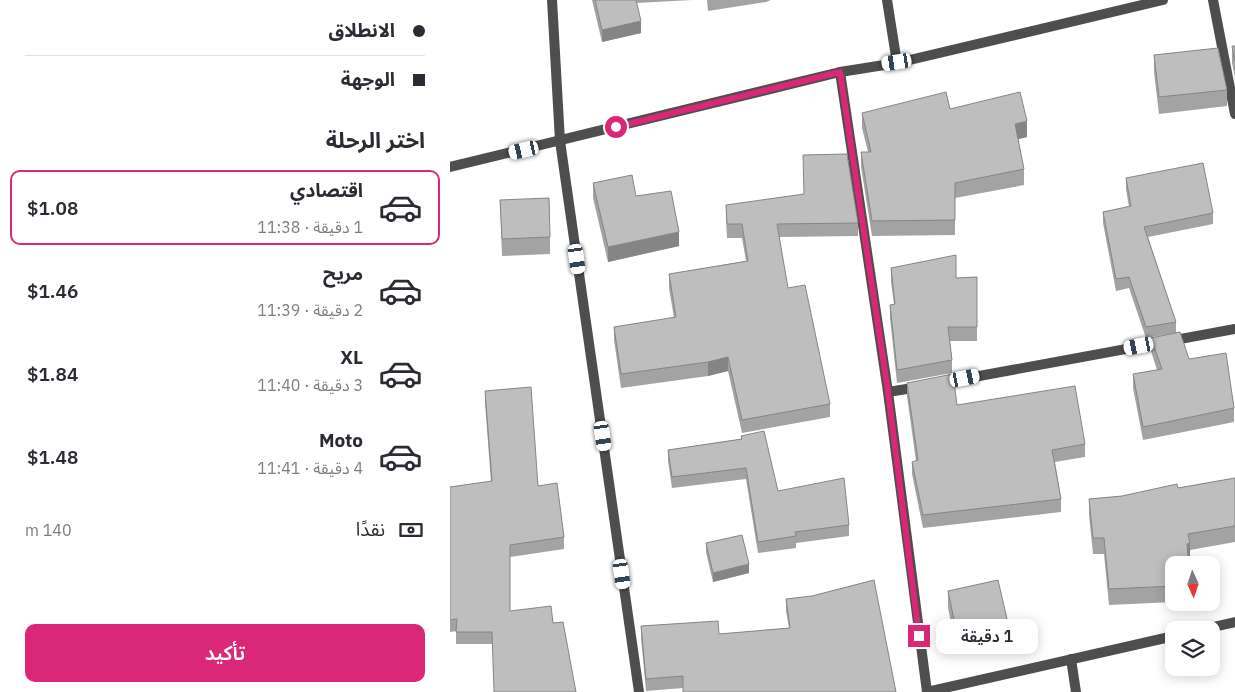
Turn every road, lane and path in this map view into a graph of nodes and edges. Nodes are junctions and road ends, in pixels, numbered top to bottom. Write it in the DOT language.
graph roads {
  1 [pos="552,0"];
  2 [pos="887,0"];
  3 [pos="1163,0"];
  4 [pos="1213,0"];
  5 [pos="897,62"];
  6 [pos="840,72"];
  7 [pos="1235,114"];
  8 [pos="560,141"];
  9 [pos="450,167"];
  10 [pos="1235,328"];
  11 [pos="888,392"];
  12 [pos="1235,622"];
  13 [pos="1220,625"];
  14 [pos="1165,638"];
  15 [pos="1071,659"];
  16 [pos="639,692"];
  17 [pos="927,692"];
  18 [pos="1076,692"];
  1 -- 8 [label="street"];
  2 -- 5 [label="street"];
  3 -- 5 [label="street"];
  4 -- 7 [label="street"];
  5 -- 6 [label="street"];
  6 -- 8 [label="street"];
  6 -- 11 [label="street"];
  8 -- 9 [label="street"];
  8 -- 16 [label="street"];
  10 -- 11 [label="street"];
  11 -- 17 [label="street"];
  12 -- 13 [label="street"];
  14 -- 15 [label="street"];
  15 -- 17 [label="street"];
  15 -- 18 [label="street"];
}
